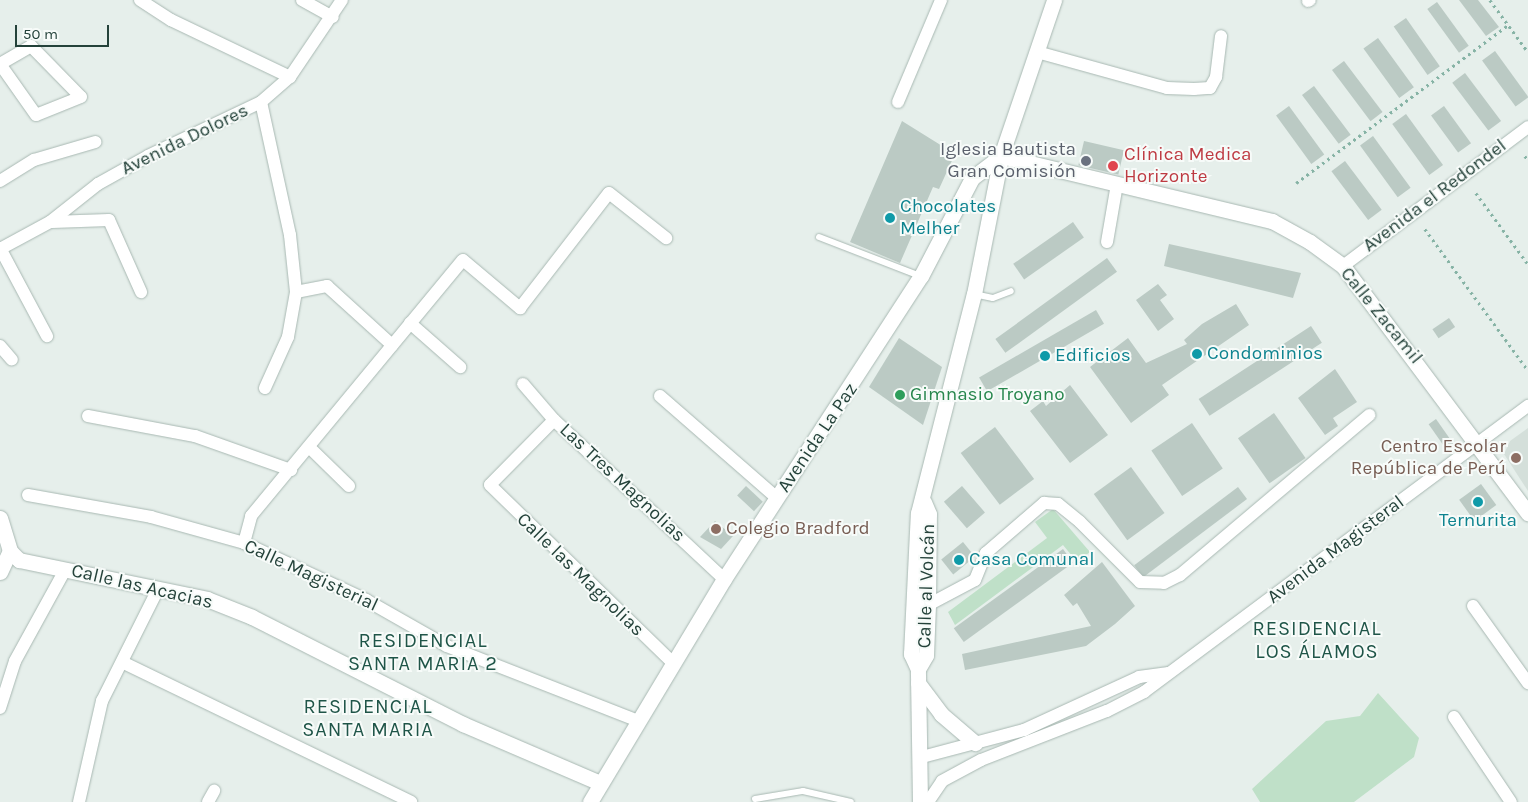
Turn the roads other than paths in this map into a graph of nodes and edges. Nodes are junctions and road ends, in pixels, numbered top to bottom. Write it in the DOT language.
graph roads {
  1 [pos="140,0"];
  2 [pos="302,0"];
  3 [pos="342,0"];
  4 [pos="941,0"];
  5 [pos="1054,0"];
  6 [pos="333,17"];
  7 [pos="1221,36"];
  8 [pos="1037,52"];
  9 [pos="0,64"];
  10 [pos="290,78"];
  11 [pos="260,102"];
  12 [pos="898,102"];
  13 [pos="1528,127"];
  14 [pos="95,142"];
  15 [pos="1001,156"];
  16 [pos="0,181"];
  17 [pos="1117,184"];
  18 [pos="50,222"];
  19 [pos="819,237"];
  20 [pos="666,238"];
  21 [pos="1106,242"];
  22 [pos="0,248"];
  23 [pos="1343,266"];
  24 [pos="921,276"];
  25 [pos="1011,291"];
  26 [pos="141,292"];
  27 [pos="296,292"];
  28 [pos="974,294"];
  29 [pos="410,323"];
  30 [pos="47,336"];
  31 [pos="392,345"];
  32 [pos="0,346"];
  33 [pos="12,360"];
  34 [pos="460,367"];
  35 [pos="523,384"];
  36 [pos="265,388"];
  37 [pos="660,396"];
  38 [pos="1528,406"];
  39 [pos="1369,415"];
  40 [pos="88,416"];
  41 [pos="554,420"];
  42 [pos="1479,443"];
  43 [pos="309,447"];
  44 [pos="291,470"];
  45 [pos="350,486"];
  46 [pos="28,495"];
  47 [pos="777,498"];
  48 [pos="924,502"];
  49 [pos="1528,513"];
  50 [pos="0,518"];
  51 [pos="244,543"];
  52 [pos="5,550"];
  53 [pos="66,570"];
  54 [pos="0,572"];
  55 [pos="724,579"];
  56 [pos="158,589"];
  57 [pos="928,605"];
  58 [pos="1473,606"];
  59 [pos="672,662"];
  60 [pos="124,663"];
  61 [pos="1167,673"];
  62 [pos="918,676"];
  63 [pos="1528,683"];
  64 [pos="0,708"];
  65 [pos="1454,717"];
  66 [pos="636,720"];
  67 [pos="975,743"];
  68 [pos="922,757"];
  69 [pos="981,760"];
  70 [pos="600,783"];
  71 [pos="755,799"];
  72 [pos="79,802"];
  73 [pos="411,802"];
  74 [pos="590,802"];
  75 [pos="851,802"];
  76 [pos="920,802"];
  77 [pos="928,802"];
  78 [pos="1512,802"];
  1 -- 10 [label="street"];
  2 -- 6 [label="street"];
  3 -- 6 [label="street, Avenida Dolores"];
  4 -- 12 [label="street"];
  5 -- 8 [label="street, Calle al Volcán"];
  6 -- 10 [label="street, Avenida Dolores"];
  7 -- 8 [label="street"];
  8 -- 15 [label="street, Calle al Volcán"];
  9 -- 9 [label="street"];
  10 -- 11 [label="street, Avenida Dolores"];
  11 -- 18 [label="street, Avenida Dolores"];
  11 -- 27 [label="street"];
  13 -- 23 [label="street, Avenida el Redondel"];
  14 -- 16 [label="street"];
  15 -- 17 [label="street, Calle Zacamil"];
  15 -- 24 [label="street, Avenida La Paz"];
  15 -- 28 [label="street, Calle al Volcán"];
  17 -- 21 [label="street"];
  17 -- 23 [label="street, Calle Zacamil"];
  18 -- 22 [label="street, Avenida Dolores"];
  18 -- 26 [label="street"];
  19 -- 24 [label="lane"];
  20 -- 29 [label="street"];
  22 -- 30 [label="street"];
  23 -- 42 [label="street, Calle Zacamil"];
  24 -- 47 [label="street, Avenida La Paz"];
  25 -- 28 [label="lane"];
  27 -- 31 [label="street"];
  27 -- 36 [label="street"];
  28 -- 48 [label="street, Calle al Volcán"];
  29 -- 31 [label="street"];
  29 -- 34 [label="street"];
  31 -- 43 [label="street"];
  32 -- 33 [label="street"];
  35 -- 41 [label="street, Las Tres Magnolias"];
  37 -- 47 [label="street"];
  38 -- 42 [label="street, Avenida Magisteral"];
  39 -- 57 [label="street"];
  40 -- 44 [label="street"];
  41 -- 55 [label="street, Las Tres Magnolias"];
  41 -- 59 [label="street, Calle las Magnolias"];
  42 -- 49 [label="street, Calle Zacamil"];
  42 -- 61 [label="street, Avenida Magisteral"];
  43 -- 44 [label="street"];
  43 -- 45 [label="street"];
  44 -- 51 [label="street"];
  46 -- 51 [label="street, Calle Magisterial"];
  47 -- 55 [label="street, Avenida La Paz"];
  48 -- 57 [label="street, Calle al Volcán"];
  48 -- 62 [label="street, Calle al Volcán"];
  50 -- 52 [label="street"];
  51 -- 66 [label="street, Calle Magisterial"];
  52 -- 53 [label="street, Calle las Acacias"];
  52 -- 54 [label="street"];
  53 -- 56 [label="street, Calle las Acacias"];
  53 -- 64 [label="street"];
  55 -- 59 [label="street, Avenida La Paz"];
  56 -- 60 [label="street"];
  56 -- 70 [label="street, Calle las Acacias"];
  57 -- 62 [label="street, Calle al Volcán"];
  58 -- 63 [label="street"];
  59 -- 66 [label="street, Avenida La Paz"];
  60 -- 72 [label="street"];
  60 -- 73 [label="street"];
  61 -- 67 [label="street, Avenida Magisteral"];
  61 -- 69 [label="street, Avenida Magisteral"];
  62 -- 67 [label="street"];
  62 -- 68 [label="street, Calle al Volcán"];
  65 -- 78 [label="street"];
  66 -- 70 [label="street, Avenida La Paz"];
  67 -- 68 [label="street, Avenida Magisteral"];
  67 -- 69 [label="street"];
  68 -- 76 [label="street, Calle al Volcán"];
  69 -- 77 [label="street, Avenida Magisteral"];
  70 -- 74 [label="street, Avenida La Paz"];
  71 -- 75 [label="lane"];
}
